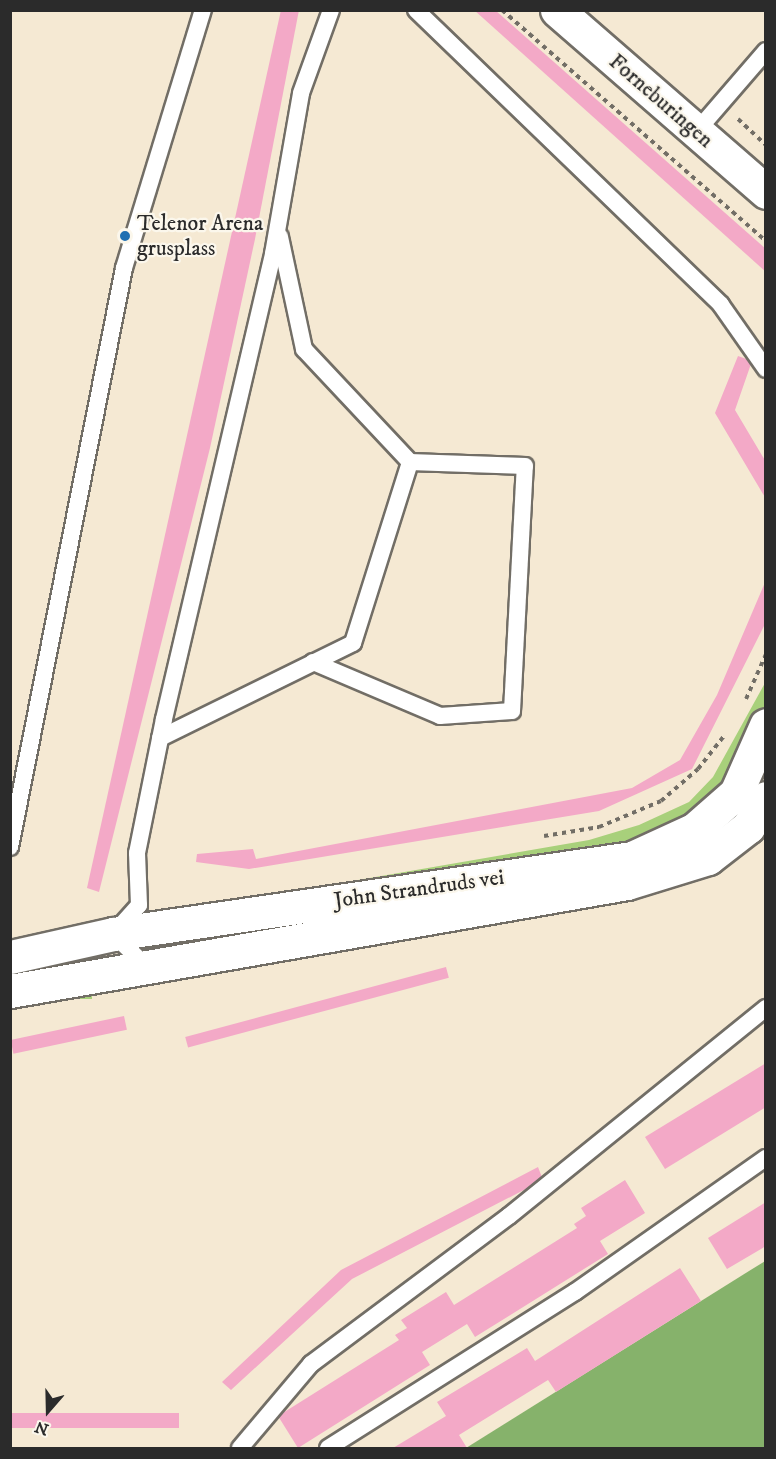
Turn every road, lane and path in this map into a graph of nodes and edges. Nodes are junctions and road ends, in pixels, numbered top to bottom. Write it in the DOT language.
graph roads {
  1 [pos="203,10"];
  2 [pos="332,10"];
  3 [pos="416,10"];
  4 [pos="502,10"];
  5 [pos="557,10"];
  6 [pos="765,51"];
  7 [pos="720,104"];
  8 [pos="696,132"];
  9 [pos="765,145"];
  10 [pos="765,192"];
  11 [pos="278,226"];
  12 [pos="765,241"];
  13 [pos="765,369"];
  14 [pos="410,462"];
  15 [pos="765,654"];
  16 [pos="314,662"];
  17 [pos="754,716"];
  18 [pos="731,727"];
  19 [pos="160,738"];
  20 [pos="765,798"];
  21 [pos="540,837"];
  22 [pos="10,847"];
  23 [pos="113,934"];
  24 [pos="10,957"];
  25 [pos="147,967"];
  26 [pos="10,991"];
  27 [pos="765,1008"];
  28 [pos="765,1158"];
  29 [pos="240,1449"];
  30 [pos="328,1449"];
  1 -- 22 [label="lane"];
  2 -- 11 [label="lane"];
  3 -- 13 [label="lane"];
  4 -- 12 [label="path"];
  5 -- 8 [label="street, Forneburingen"];
  6 -- 7 [label="lane"];
  7 -- 8 [label="lane"];
  7 -- 9 [label="path"];
  8 -- 10 [label="street, Forneburingen"];
  11 -- 14 [label="lane"];
  11 -- 19 [label="lane"];
  14 -- 16 [label="lane"];
  14 -- 16 [label="lane"];
  15 -- 17 [label="path"];
  16 -- 19 [label="lane"];
  17 -- 23 [label="street, John Strandruds vei"];
  18 -- 21 [label="path"];
  19 -- 23 [label="lane"];
  20 -- 25 [label="street, John Strandruds vei"];
  23 -- 24 [label="street, John Strandruds vei"];
  23 -- 25 [label="lane"];
  25 -- 26 [label="street, John Strandruds vei"];
  27 -- 29 [label="lane"];
  28 -- 30 [label="lane"];
}
